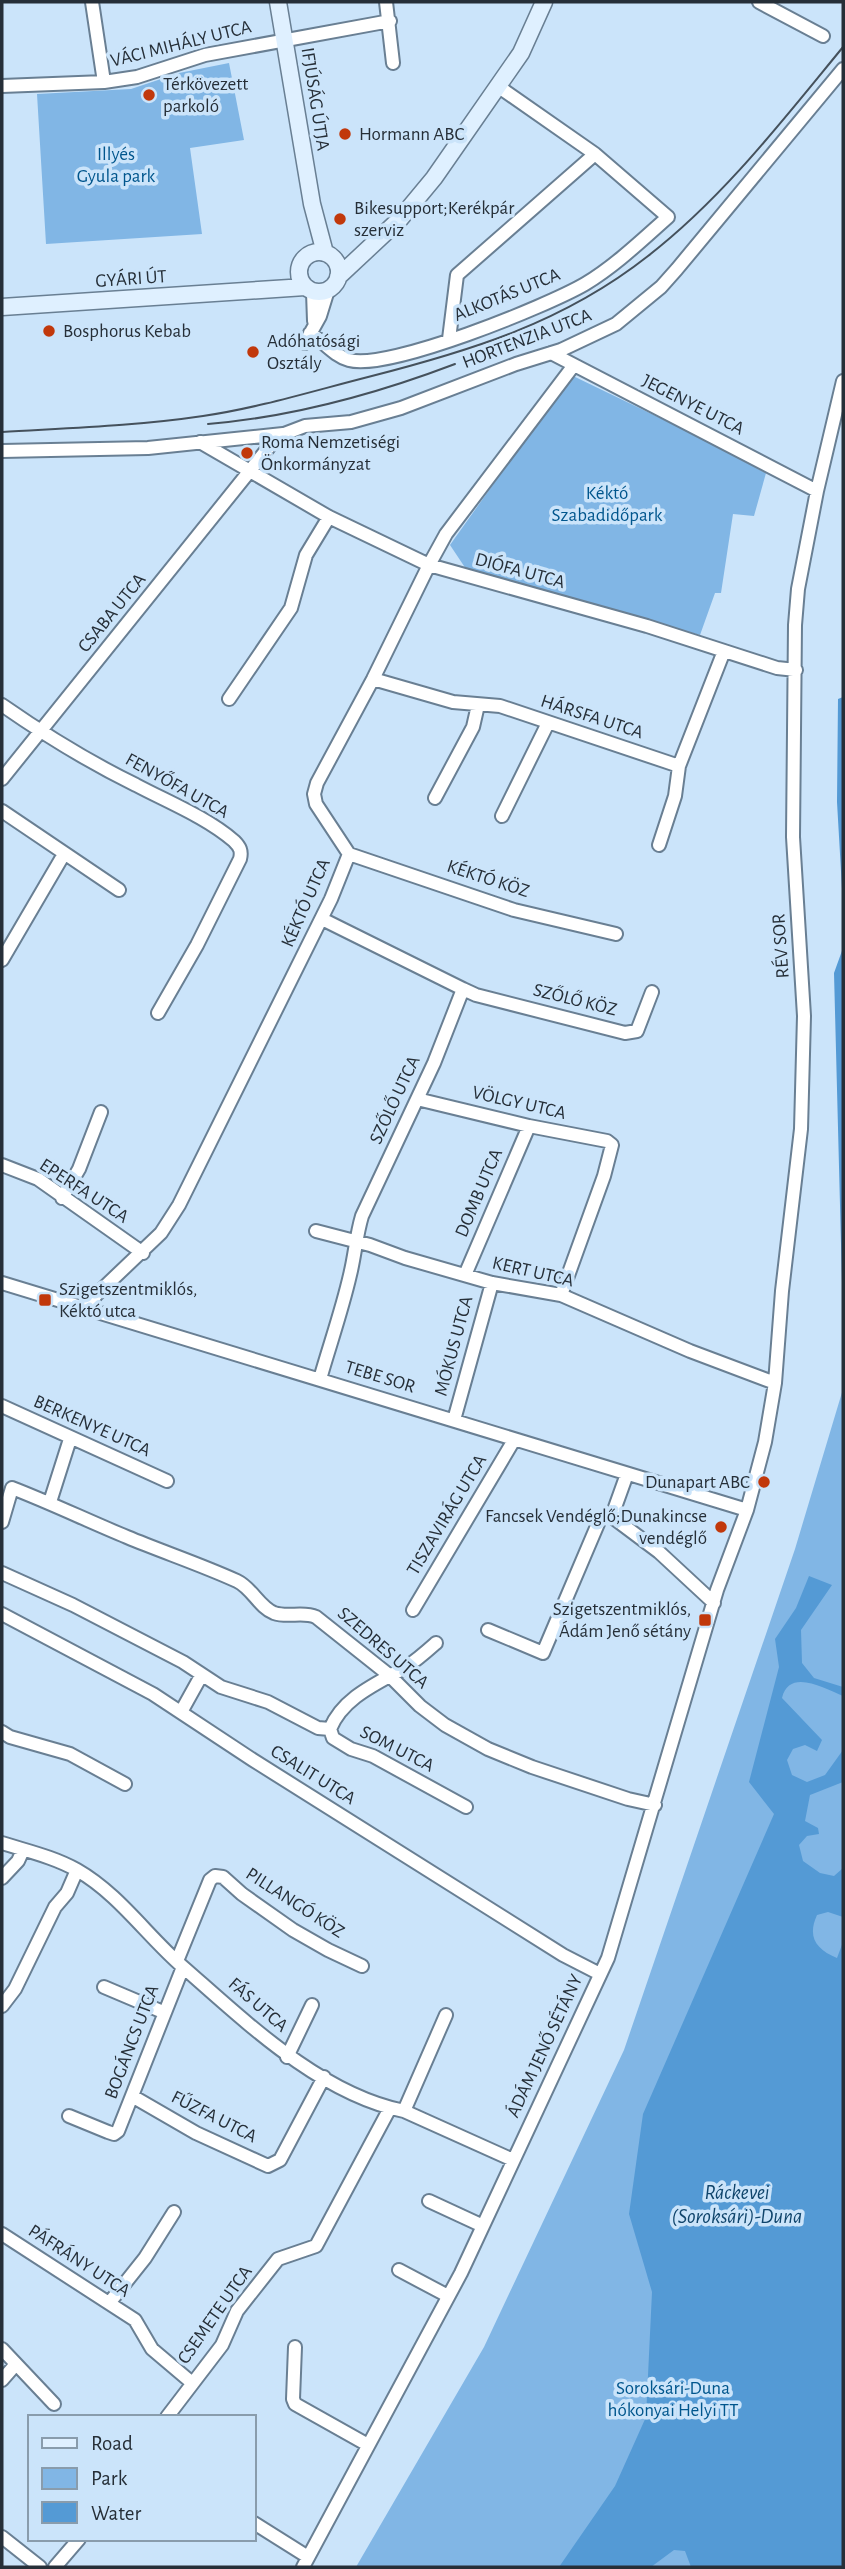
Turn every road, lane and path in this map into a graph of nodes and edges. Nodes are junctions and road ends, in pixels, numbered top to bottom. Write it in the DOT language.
graph roads {
  1 [pos="92,2"];
  2 [pos="278,2"];
  3 [pos="386,2"];
  4 [pos="544,2"];
  5 [pos="759,2"];
  6 [pos="390,21"];
  7 [pos="822,36"];
  8 [pos="284,40"];
  9 [pos="393,63"];
  10 [pos="843,69"];
  11 [pos="104,82"];
  12 [pos="2,86"];
  13 [pos="499,87"];
  14 [pos="595,154"];
  15 [pos="312,204"];
  16 [pos="381,235"];
  17 [pos="330,257"];
  18 [pos="303,262"];
  19 [pos="321,287"];
  20 [pos="264,290"];
  21 [pos="2,307"];
  22 [pos="449,339"];
  23 [pos="551,353"];
  24 [pos="574,365"];
  25 [pos="843,381"];
  26 [pos="284,434"];
  27 [pos="200,442"];
  28 [pos="2,451"];
  29 [pos="250,470"];
  30 [pos="817,491"];
  31 [pos="329,517"];
  32 [pos="429,565"];
  33 [pos="724,651"];
  34 [pos="796,670"];
  35 [pos="373,679"];
  36 [pos="229,699"];
  37 [pos="2,705"];
  38 [pos="478,705"];
  39 [pos="548,723"];
  40 [pos="40,732"];
  41 [pos="680,766"];
  42 [pos="2,779"];
  43 [pos="435,798"];
  44 [pos="2,811"];
  45 [pos="502,816"];
  46 [pos="659,845"];
  47 [pos="64,854"];
  48 [pos="349,854"];
  49 [pos="119,890"];
  50 [pos="322,919"];
  51 [pos="616,934"];
  52 [pos="2,960"];
  53 [pos="463,989"];
  54 [pos="652,992"];
  55 [pos="158,1013"];
  56 [pos="417,1099"];
  57 [pos="101,1112"];
  58 [pos="529,1126"];
  59 [pos="2,1165"];
  60 [pos="62,1198"];
  61 [pos="316,1231"];
  62 [pos="354,1242"];
  63 [pos="143,1253"];
  64 [pos="465,1275"];
  65 [pos="2,1283"];
  66 [pos="492,1283"];
  67 [pos="561,1295"];
  68 [pos="86,1308"];
  69 [pos="320,1379"];
  70 [pos="775,1383"];
  71 [pos="2,1406"];
  72 [pos="454,1420"];
  73 [pos="70,1439"];
  74 [pos="514,1440"];
  75 [pos="627,1474"];
  76 [pos="167,1480"];
  77 [pos="8,1495"];
  78 [pos="50,1503"];
  79 [pos="747,1510"];
  80 [pos="613,1513"];
  81 [pos="2,1522"];
  82 [pos="2,1573"];
  83 [pos="714,1603"];
  84 [pos="412,1610"];
  85 [pos="2,1614"];
  86 [pos="488,1630"];
  87 [pos="436,1643"];
  88 [pos="389,1675"];
  89 [pos="201,1676"];
  90 [pos="181,1712"];
  91 [pos="330,1729"];
  92 [pos="2,1732"];
  93 [pos="125,1784"];
  94 [pos="655,1805"];
  95 [pos="466,1807"];
  96 [pos="2,1843"];
  97 [pos="23,1850"];
  98 [pos="77,1870"];
  99 [pos="2,1878"];
  100 [pos="180,1964"];
  101 [pos="362,1966"];
  102 [pos="600,1974"];
  103 [pos="104,1987"];
  104 [pos="312,2005"];
  105 [pos="2,2006"];
  106 [pos="163,2012"];
  107 [pos="446,2015"];
  108 [pos="288,2057"];
  109 [pos="324,2077"];
  110 [pos="132,2096"];
  111 [pos="390,2108"];
  112 [pos="404,2111"];
  113 [pos="69,2116"];
  114 [pos="513,2160"];
  115 [pos="429,2201"];
  116 [pos="174,2212"];
  117 [pos="483,2226"];
  118 [pos="2,2234"];
  119 [pos="399,2270"];
  120 [pos="449,2296"];
  121 [pos="110,2302"];
  122 [pos="295,2347"];
  123 [pos="2,2349"];
  124 [pos="16,2364"];
  125 [pos="2,2380"];
  126 [pos="191,2382"];
  127 [pos="54,2404"];
  128 [pos="169,2415"];
  129 [pos="368,2445"];
  130 [pos="256,2525"];
  131 [pos="2,2537"];
  132 [pos="77,2541"];
  133 [pos="305,2562"];
  134 [pos="40,2567"];
  135 [pos="55,2567"];
  1 -- 11 [label="street"];
  2 -- 8 [label="street, IFJÚSÁG ÚTJA"];
  3 -- 6 [label="street"];
  4 -- 13 [label="street"];
  5 -- 7 [label="street"];
  6 -- 8 [label="street, VÁCI MIHÁLY UTCA"];
  6 -- 9 [label="street"];
  8 -- 11 [label="street, VÁCI MIHÁLY UTCA"];
  8 -- 15 [label="street, IFJÚSÁG ÚTJA"];
  10 -- 23 [label="street, HORTENZIA UTCA"];
  11 -- 12 [label="street, VÁCI MIHÁLY UTCA"];
  13 -- 14 [label="street, ALKOTÁS UTCA"];
  13 -- 16 [label="street"];
  14 -- 22 [label="street, ALKOTÁS UTCA"];
  14 -- 22 [label="street, ALKOTÁS UTCA"];
  15 -- 17 [label="street, IFJÚSÁG ÚTJA"];
  15 -- 18 [label="street, IFJÚSÁG ÚTJA"];
  16 -- 17 [label="street"];
  16 -- 19 [label="street"];
  17 -- 18 [label="street"];
  17 -- 19 [label="street"];
  18 -- 19 [label="street"];
  18 -- 20 [label="street, GYÁRI ÚT"];
  19 -- 20 [label="street, GYÁRI ÚT"];
  19 -- 22 [label="street, ALKOTÁS UTCA"];
  20 -- 21 [label="street, GYÁRI ÚT"];
  23 -- 24 [label="street, JEGENYE UTCA"];
  23 -- 26 [label="street, HORTENZIA UTCA"];
  24 -- 30 [label="street, JEGENYE UTCA"];
  24 -- 32 [label="street, KÉKTÓ UTCA"];
  25 -- 30 [label="street, RÉV SOR"];
  26 -- 27 [label="street, HORTENZIA UTCA"];
  26 -- 29 [label="street, CSABA UTCA"];
  27 -- 28 [label="street"];
  27 -- 29 [label="street, DIÓFA UTCA"];
  29 -- 31 [label="street, DIÓFA UTCA"];
  29 -- 40 [label="street, CSABA UTCA"];
  30 -- 34 [label="street, RÉV SOR"];
  31 -- 32 [label="street, DIÓFA UTCA"];
  31 -- 36 [label="street"];
  32 -- 33 [label="street, DIÓFA UTCA"];
  32 -- 35 [label="street, KÉKTÓ UTCA"];
  33 -- 34 [label="street, DIÓFA UTCA"];
  33 -- 41 [label="street"];
  34 -- 70 [label="street, RÉV SOR"];
  35 -- 38 [label="street, HÁRSFA UTCA"];
  35 -- 48 [label="street, KÉKTÓ UTCA"];
  37 -- 40 [label="street"];
  38 -- 39 [label="street, HÁRSFA UTCA"];
  38 -- 43 [label="street"];
  39 -- 41 [label="street, HÁRSFA UTCA"];
  39 -- 45 [label="street"];
  40 -- 42 [label="street, CSABA UTCA"];
  40 -- 55 [label="street, FENYŐFA UTCA"];
  41 -- 46 [label="street"];
  44 -- 47 [label="street"];
  47 -- 49 [label="street"];
  47 -- 52 [label="street"];
  48 -- 50 [label="street, KÉKTÓ UTCA"];
  48 -- 51 [label="street, KÉKTÓ KÖZ"];
  50 -- 53 [label="street"];
  50 -- 63 [label="street, KÉKTÓ UTCA"];
  53 -- 54 [label="street, SZŐLŐ KÖZ"];
  53 -- 56 [label="street, SZŐLŐ UTCA"];
  56 -- 58 [label="street, VÖLGY UTCA"];
  56 -- 62 [label="street, SZŐLŐ UTCA"];
  57 -- 60 [label="street"];
  58 -- 64 [label="street, DOMB UTCA"];
  58 -- 67 [label="street, VÖLGY UTCA"];
  59 -- 60 [label="street, EPERFA UTCA"];
  60 -- 63 [label="street, EPERFA UTCA"];
  61 -- 62 [label="street, KERT UTCA"];
  62 -- 64 [label="street, KERT UTCA"];
  62 -- 69 [label="street, SZŐLŐ UTCA"];
  63 -- 68 [label="street, KÉKTÓ UTCA"];
  64 -- 66 [label="street, KERT UTCA"];
  65 -- 68 [label="street, TEBE SOR"];
  66 -- 67 [label="street, KERT UTCA"];
  66 -- 72 [label="street, MÓKUS UTCA"];
  67 -- 70 [label="street, KERT UTCA"];
  68 -- 69 [label="street, TEBE SOR"];
  69 -- 72 [label="street, TEBE SOR"];
  70 -- 79 [label="street, RÉV SOR"];
  71 -- 73 [label="street, BERKENYE UTCA"];
  72 -- 74 [label="street, TEBE SOR"];
  73 -- 76 [label="street, BERKENYE UTCA"];
  73 -- 78 [label="street"];
  74 -- 75 [label="street, TEBE SOR"];
  74 -- 84 [label="street, TISZAVIRÁG UTCA"];
  75 -- 79 [label="street, TEBE SOR"];
  75 -- 80 [label="street"];
  77 -- 78 [label="street, SZEDRES UTCA"];
  77 -- 81 [label="street"];
  78 -- 88 [label="street, SZEDRES UTCA"];
  79 -- 83 [label="street, ÁDÁM JENŐ SÉTÁNY"];
  80 -- 83 [label="street"];
  80 -- 86 [label="street"];
  82 -- 89 [label="street, SOM UTCA"];
  83 -- 94 [label="street, ÁDÁM JENŐ SÉTÁNY"];
  85 -- 90 [label="street, CSALIT UTCA"];
  87 -- 88 [label="street"];
  88 -- 91 [label="street"];
  88 -- 94 [label="street, SZEDRES UTCA"];
  89 -- 90 [label="street"];
  89 -- 91 [label="street, SOM UTCA"];
  90 -- 102 [label="street, CSALIT UTCA"];
  91 -- 95 [label="street, SOM UTCA"];
  92 -- 93 [label="street"];
  94 -- 102 [label="street, ÁDÁM JENŐ SÉTÁNY"];
  96 -- 97 [label="street, FÁS UTCA"];
  97 -- 98 [label="street, FÁS UTCA"];
  97 -- 99 [label="street"];
  98 -- 100 [label="street, FÁS UTCA"];
  98 -- 105 [label="street"];
  100 -- 101 [label="street, PILLANGÓ KÖZ"];
  100 -- 106 [label="street, BOGÁNCS UTCA"];
  100 -- 108 [label="street, FÁS UTCA"];
  102 -- 114 [label="street, ÁDÁM JENŐ SÉTÁNY"];
  103 -- 106 [label="street"];
  104 -- 108 [label="street"];
  106 -- 110 [label="street, BOGÁNCS UTCA"];
  107 -- 112 [label="street"];
  108 -- 109 [label="street, FÁS UTCA"];
  109 -- 110 [label="street, FŰZFA UTCA"];
  109 -- 111 [label="street, FÁS UTCA"];
  110 -- 113 [label="street, BOGÁNCS UTCA"];
  111 -- 112 [label="street, FÁS UTCA"];
  111 -- 126 [label="street, CSEMETE UTCA"];
  112 -- 114 [label="street, FÁS UTCA"];
  114 -- 117 [label="street, ÁDÁM JENŐ SÉTÁNY"];
  115 -- 117 [label="street"];
  116 -- 121 [label="street"];
  117 -- 120 [label="street, ÁDÁM JENŐ SÉTÁNY"];
  118 -- 121 [label="street, PÁFRÁNY UTCA"];
  119 -- 120 [label="street"];
  120 -- 129 [label="street, ÁDÁM JENŐ SÉTÁNY"];
  121 -- 126 [label="street, PÁFRÁNY UTCA"];
  122 -- 129 [label="street"];
  123 -- 124 [label="street"];
  124 -- 125 [label="street"];
  124 -- 127 [label="street"];
  126 -- 128 [label="street, CSEMETE UTCA"];
  129 -- 133 [label="street, ÁDÁM JENŐ SÉTÁNY"];
  130 -- 133 [label="street"];
  131 -- 134 [label="street"];
  132 -- 135 [label="street"];
}
